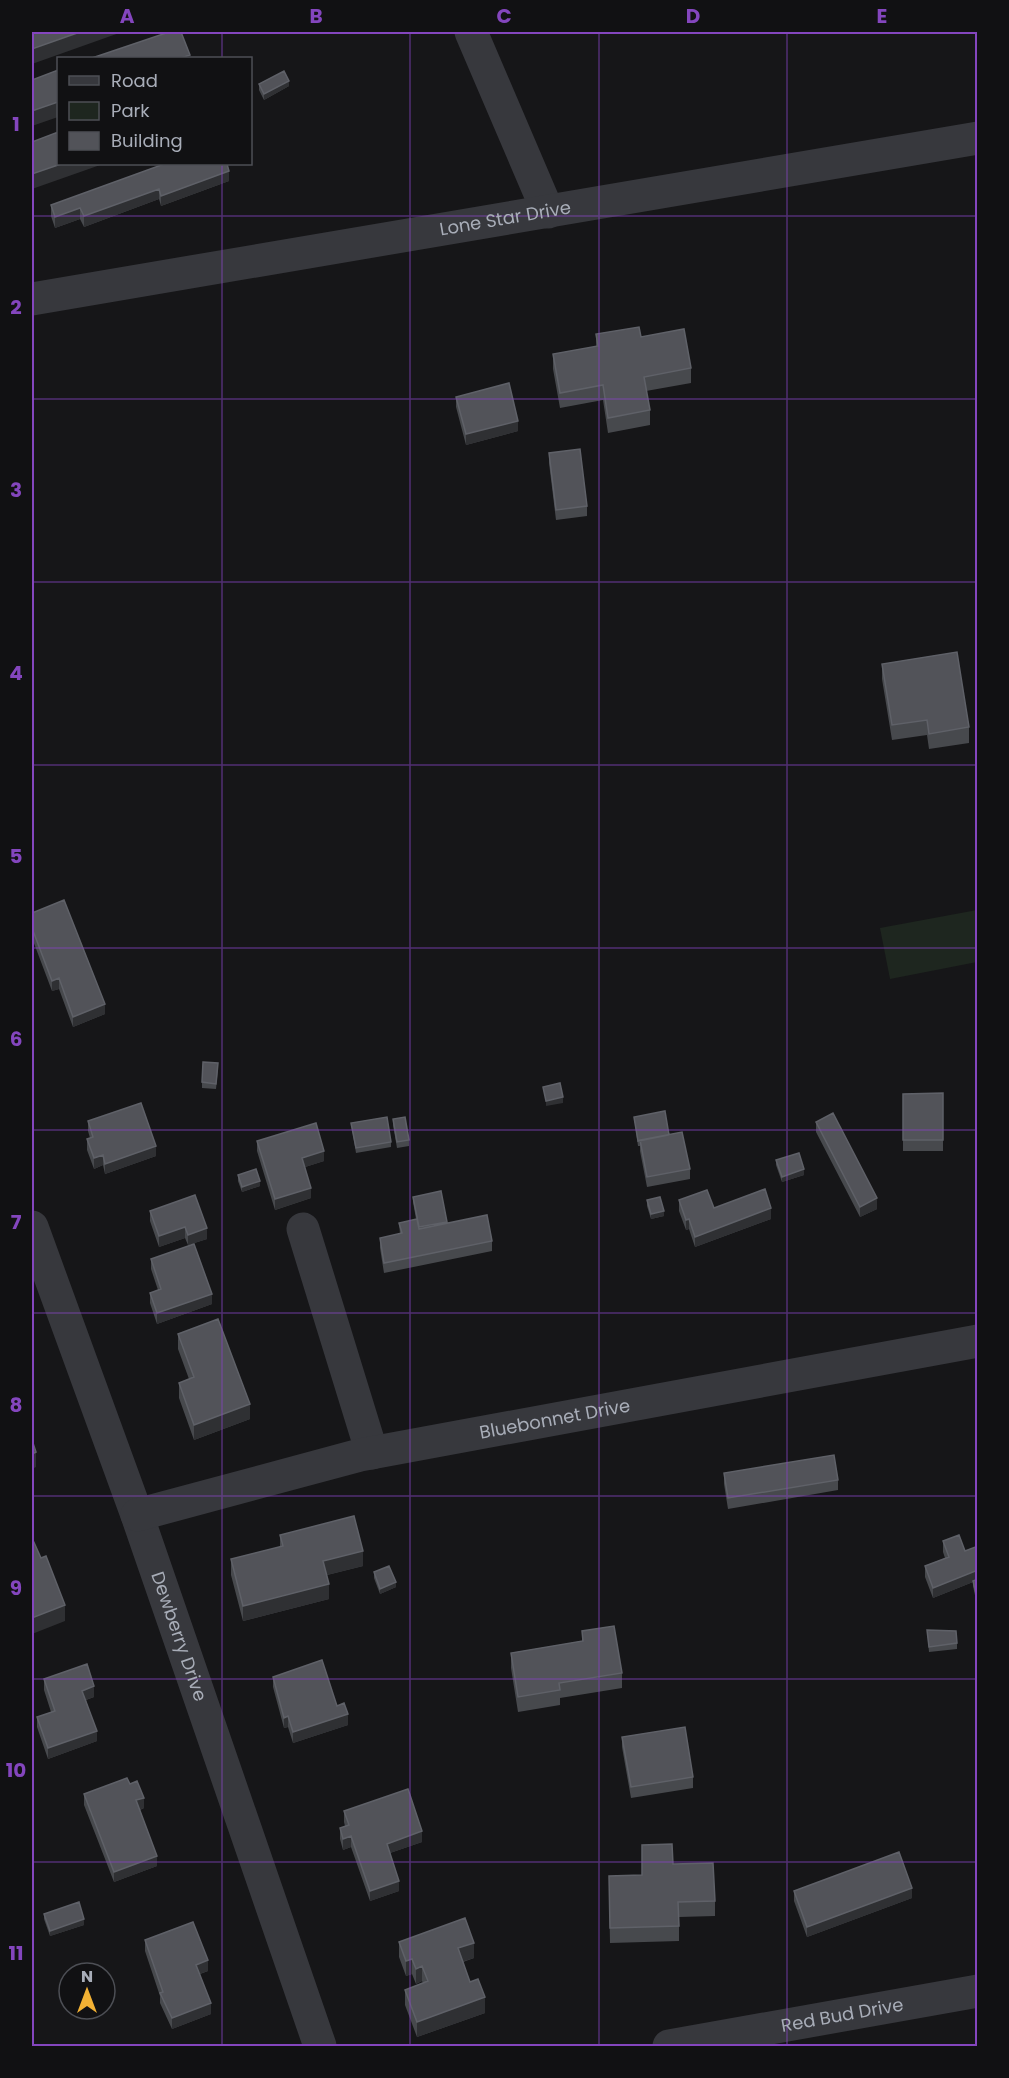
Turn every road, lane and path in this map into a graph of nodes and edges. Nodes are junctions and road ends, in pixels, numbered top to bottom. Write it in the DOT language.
graph roads {
  1 [pos="471,32"];
  2 [pos="978,138"];
  3 [pos="548,212"];
  4 [pos="32,299"];
  5 [pos="32,1227"];
  6 [pos="303,1229"];
  7 [pos="978,1341"];
  8 [pos="372,1453"];
  9 [pos="137,1515"];
  10 [pos="978,1991"];
  11 [pos="320,2046"];
  12 [pos="669,2046"];
  1 -- 3 [label="street"];
  2 -- 3 [label="street, Lone Star Drive"];
  3 -- 4 [label="street, Lone Star Drive"];
  5 -- 9 [label="street, Dewberry Drive"];
  6 -- 8 [label="street"];
  7 -- 8 [label="street, Bluebonnet Drive"];
  8 -- 9 [label="street, Bluebonnet Drive"];
  9 -- 11 [label="street, Dewberry Drive"];
  10 -- 12 [label="street, Red Bud Drive"];
}
